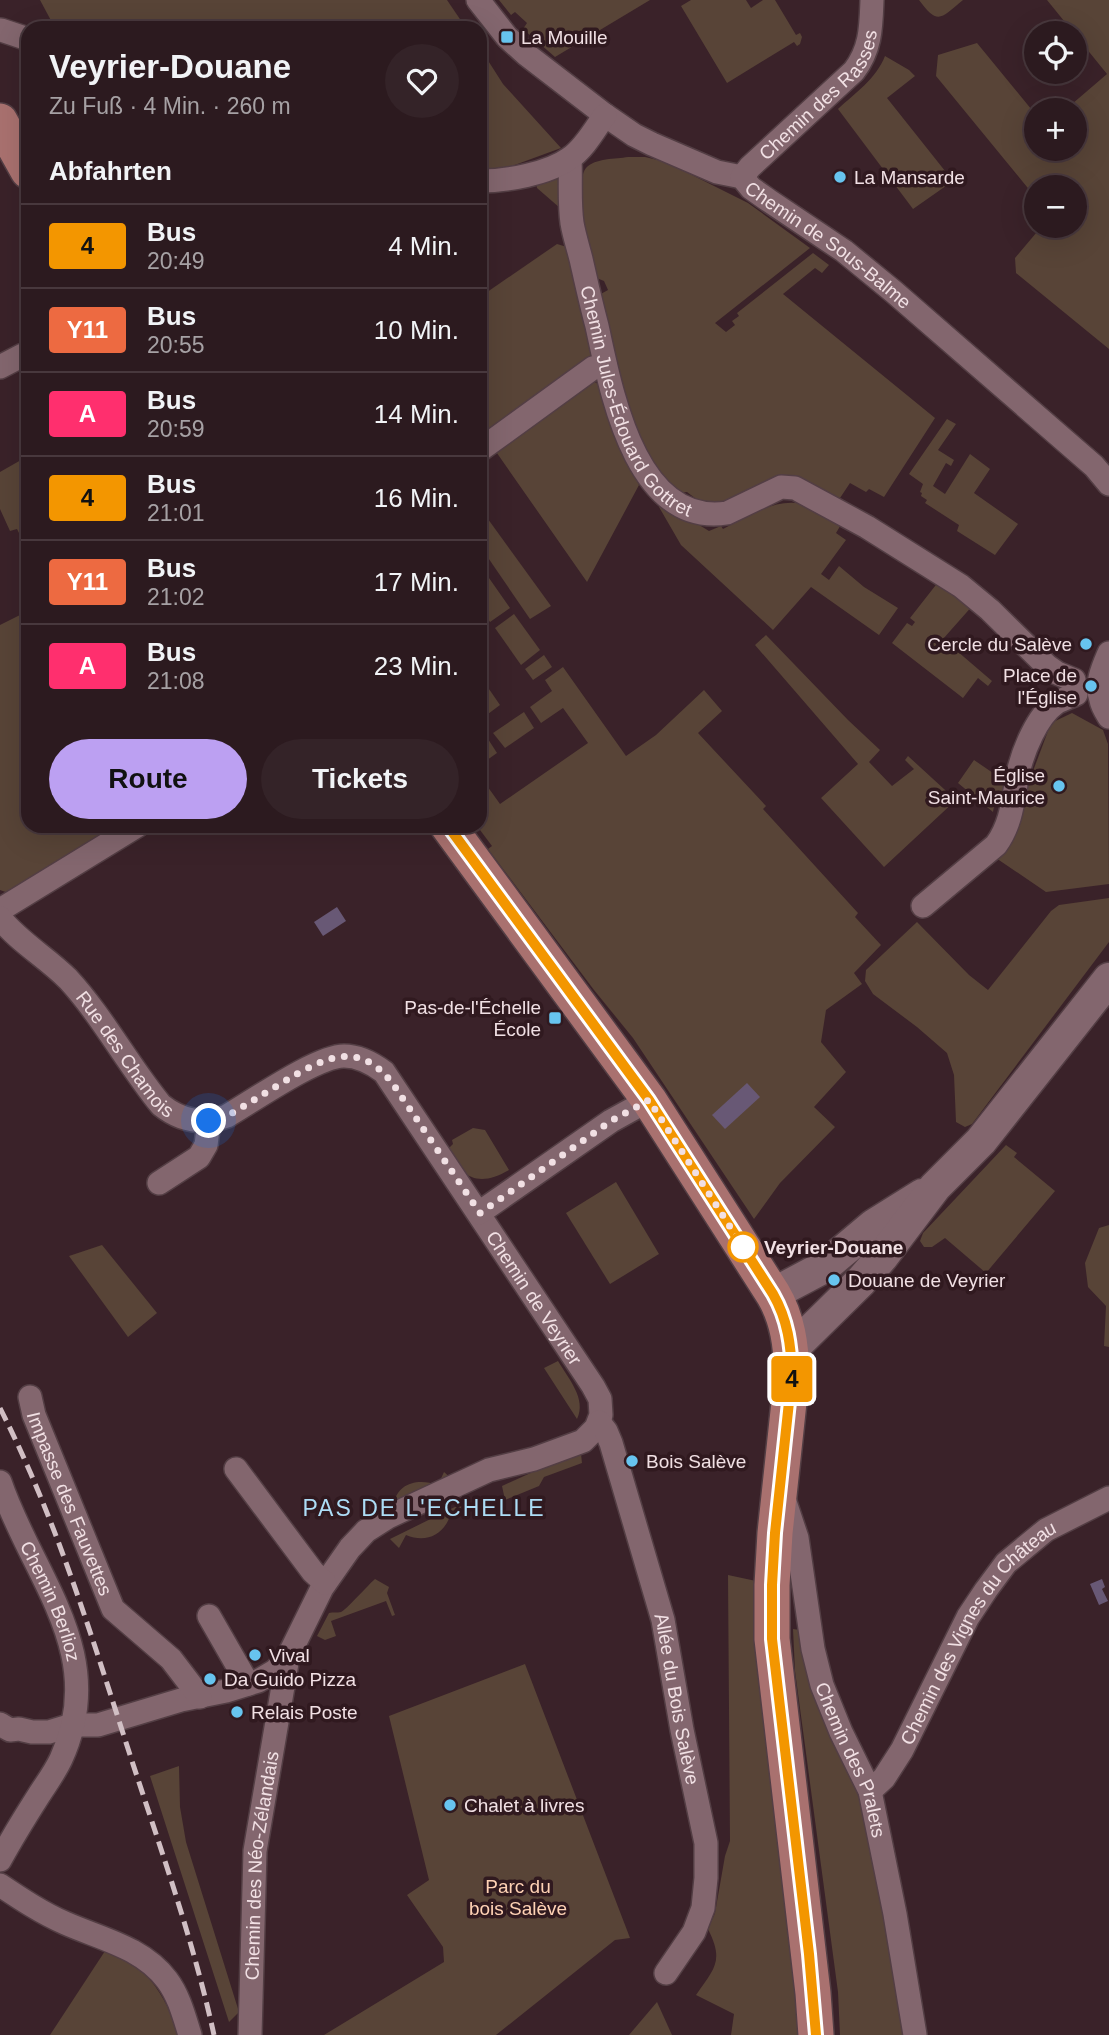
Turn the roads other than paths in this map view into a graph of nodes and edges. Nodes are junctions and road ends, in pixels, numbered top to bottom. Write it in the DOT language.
graph roads {
  1 [pos="478,0"];
  2 [pos="872,0"];
  3 [pos="1,30"];
  4 [pos="21,37"];
  5 [pos="605,116"];
  6 [pos="0,121"];
  7 [pos="21,159"];
  8 [pos="570,159"];
  9 [pos="742,177"];
  10 [pos="487,181"];
  11 [pos="21,356"];
  12 [pos="606,365"];
  13 [pos="0,367"];
  14 [pos="487,445"];
  15 [pos="1109,484"];
  16 [pos="1109,653"];
  17 [pos="1101,676"];
  18 [pos="1075,687"];
  19 [pos="1105,709"];
  20 [pos="126,833"];
  21 [pos="452,833"];
  22 [pos="923,906"];
  23 [pos="0,911"];
  24 [pos="0,918"];
  25 [pos="1109,979"];
  26 [pos="649,1100"];
  27 [pos="209,1121"];
  28 [pos="159,1183"];
  29 [pos="935,1187"];
  30 [pos="480,1213"];
  31 [pos="773,1294"];
  32 [pos="789,1340"];
  33 [pos="30,1396"];
  34 [pos="599,1422"];
  35 [pos="236,1469"];
  36 [pos="0,1482"];
  37 [pos="780,1486"];
  38 [pos="1109,1498"];
  39 [pos="331,1576"];
  40 [pos="209,1616"];
  41 [pos="288,1657"];
  42 [pos="248,1684"];
  43 [pos="200,1697"];
  44 [pos="72,1725"];
  45 [pos="4,1730"];
  46 [pos="870,1791"];
  47 [pos="0,1860"];
  48 [pos="0,1885"];
  49 [pos="666,1973"];
  50 [pos="190,2035"];
  51 [pos="250,2035"];
  52 [pos="816,2035"];
  53 [pos="915,2035"];
  1 -- 5 [label="street, Chemin de Sous-Balme"];
  2 -- 9 [label="street, Chemin des Rasses"];
  3 -- 4 [label="street"];
  5 -- 8 [label="street"];
  5 -- 9 [label="street, Chemin de Sous-Balme"];
  6 -- 7 [label="main road"];
  8 -- 10 [label="street"];
  8 -- 12 [label="street, Chemin Jules-Édouard Gottret"];
  9 -- 15 [label="street, Chemin de Sous-Balme"];
  11 -- 13 [label="street"];
  12 -- 14 [label="street"];
  12 -- 18 [label="street, Chemin Jules-Édouard Gottret"];
  16 -- 17 [label="street"];
  17 -- 18 [label="street"];
  17 -- 19 [label="street"];
  18 -- 19 [label="street"];
  18 -- 22 [label="street"];
  20 -- 23 [label="street"];
  21 -- 26 [label="main road"];
  24 -- 27 [label="street, Rue des Chamois"];
  25 -- 29 [label="main road"];
  26 -- 30 [label="street, Chemin de Veyrier"];
  26 -- 31 [label="main road"];
  27 -- 28 [label="street"];
  27 -- 30 [label="street"];
  29 -- 31 [label="main road"];
  29 -- 32 [label="main road"];
  30 -- 34 [label="street, Chemin de Veyrier"];
  31 -- 32 [label="main road"];
  32 -- 37 [label="main road"];
  33 -- 43 [label="street, Impasse des Fauvettes"];
  34 -- 39 [label="street"];
  34 -- 49 [label="street, Allée du Bois Salève"];
  35 -- 39 [label="street"];
  36 -- 44 [label="street, Chemin Berlioz"];
  37 -- 46 [label="street, Chemin des Pralets"];
  37 -- 52 [label="main road"];
  38 -- 46 [label="street, Chemin des Vignes du Château"];
  39 -- 41 [label="street"];
  40 -- 42 [label="street"];
  41 -- 42 [label="street"];
  41 -- 51 [label="street, Chemin des Néo-Zélandais"];
  42 -- 43 [label="street"];
  43 -- 44 [label="street"];
  44 -- 45 [label="street"];
  44 -- 47 [label="street, Chemin Berlioz"];
  46 -- 53 [label="street, Chemin des Pralets"];
  48 -- 50 [label="street"];
}
